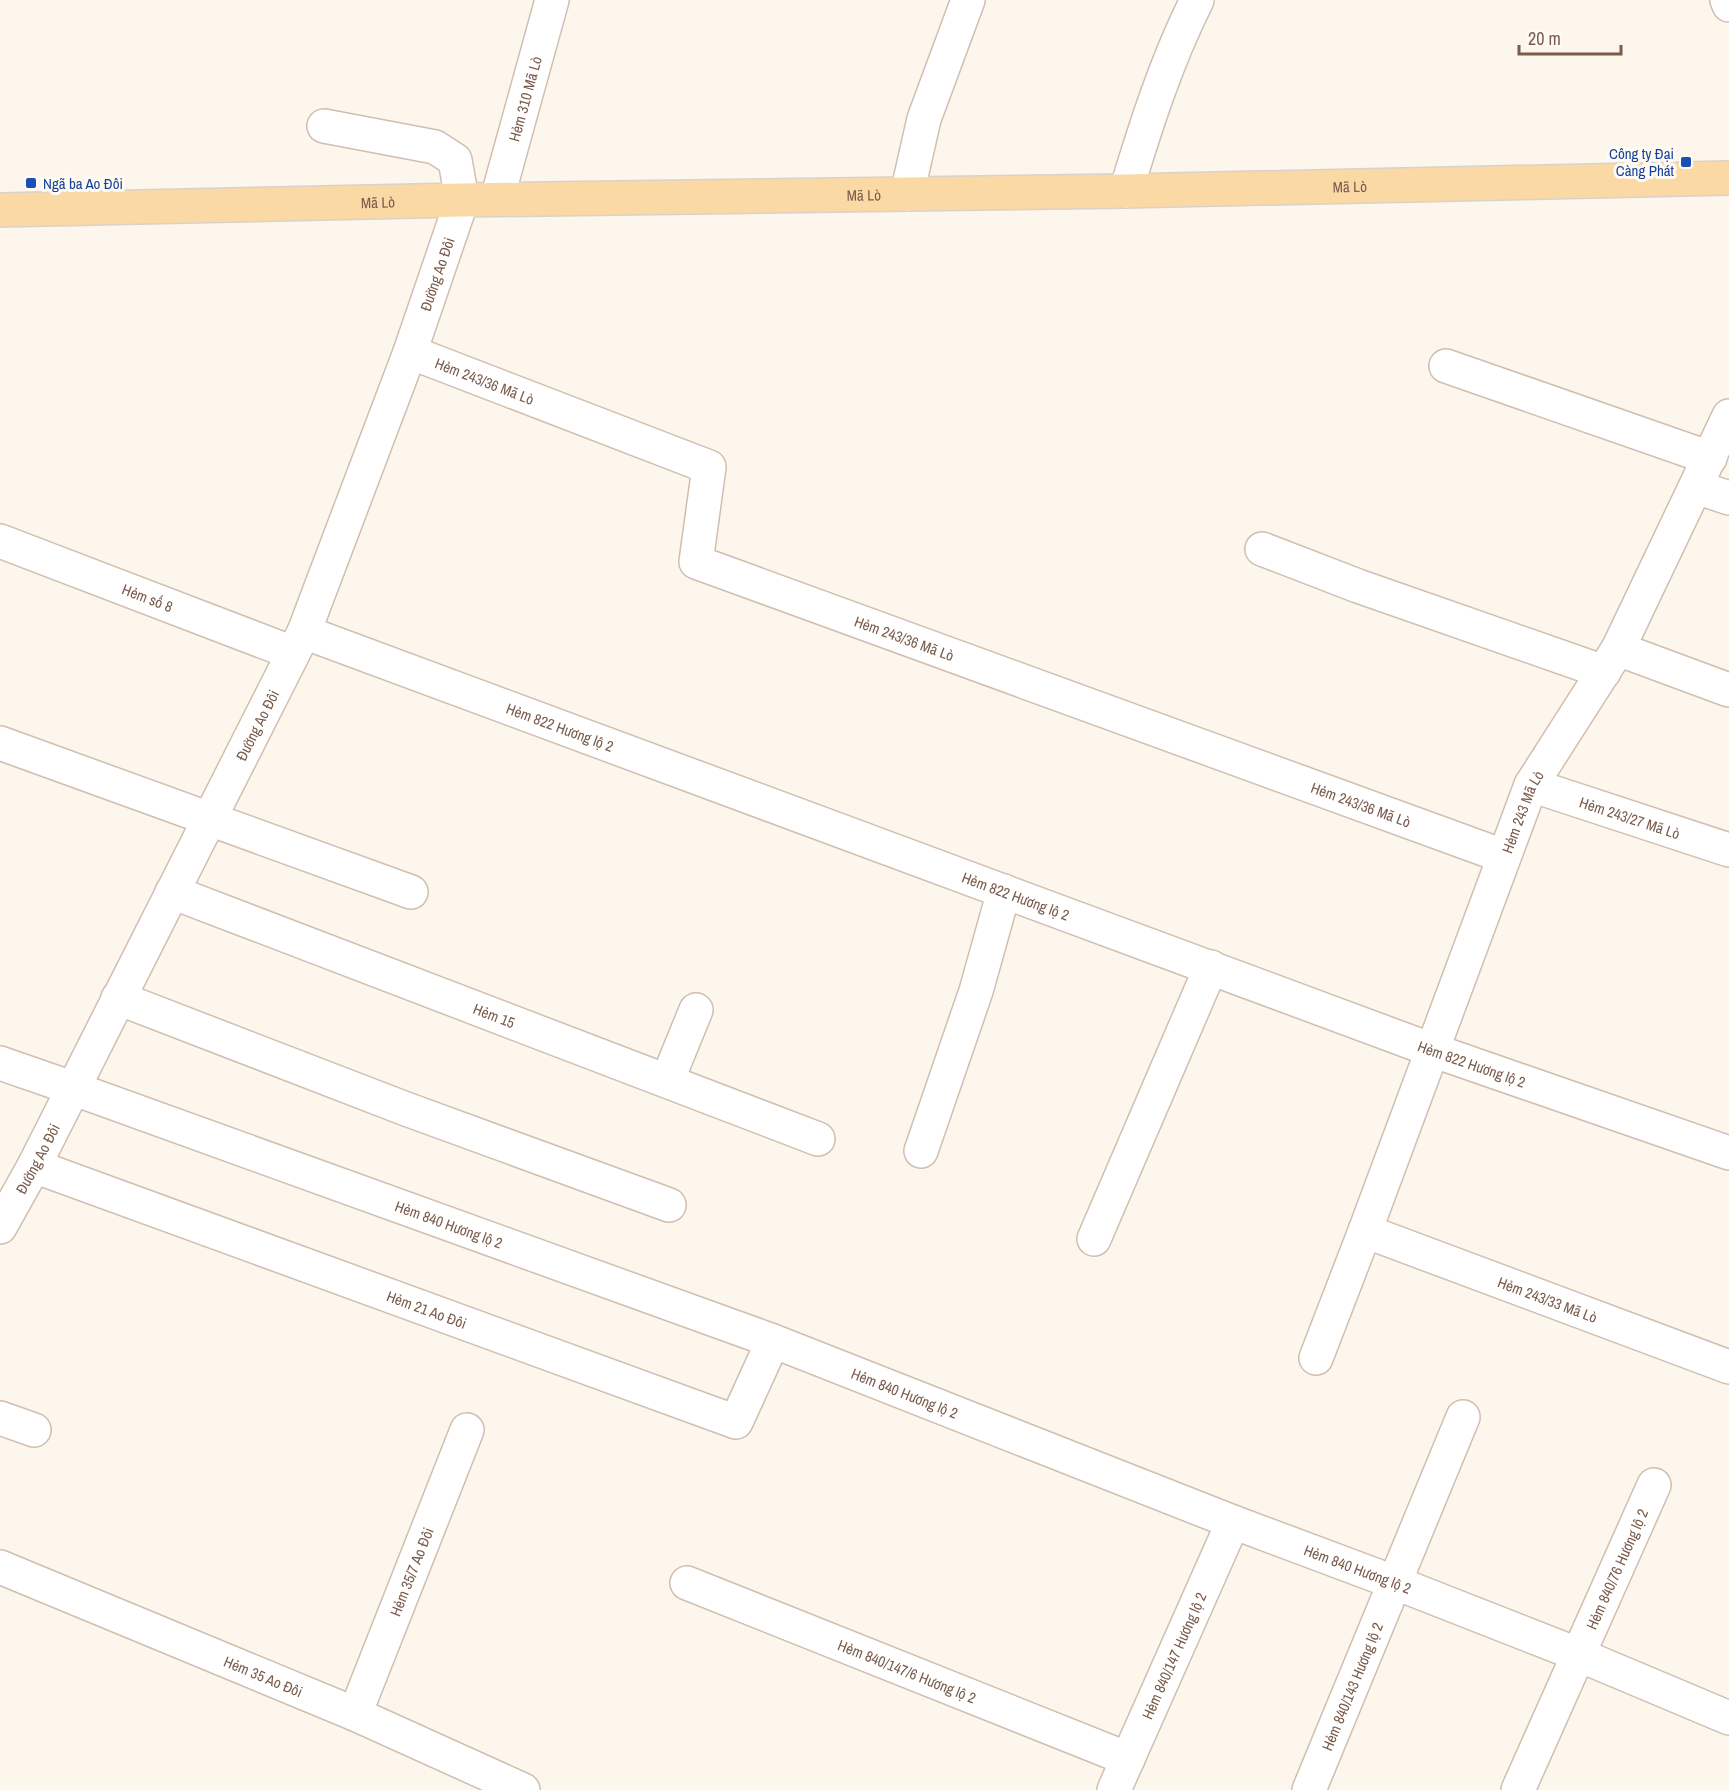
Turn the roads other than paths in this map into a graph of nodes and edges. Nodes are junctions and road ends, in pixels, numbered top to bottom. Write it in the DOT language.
graph roads {
  1 [pos="552,0"];
  2 [pos="968,0"];
  3 [pos="1197,0"];
  4 [pos="1726,0"];
  5 [pos="1729,5"];
  6 [pos="324,126"];
  7 [pos="1729,178"];
  8 [pos="1126,191"];
  9 [pos="907,194"];
  10 [pos="462,200"];
  11 [pos="497,200"];
  12 [pos="0,210"];
  13 [pos="410,352"];
  14 [pos="1446,366"];
  15 [pos="1729,416"];
  16 [pos="1703,472"];
  17 [pos="1729,498"];
  18 [pos="0,541"];
  19 [pos="1262,549"];
  20 [pos="298,642"];
  21 [pos="1611,661"];
  22 [pos="1729,690"];
  23 [pos="0,743"];
  24 [pos="1531,785"];
  25 [pos="209,818"];
  26 [pos="1729,850"];
  27 [pos="1503,856"];
  28 [pos="1004,891"];
  29 [pos="172,892"];
  30 [pos="411,892"];
  31 [pos="1211,968"];
  32 [pos="118,998"];
  33 [pos="696,1010"];
  34 [pos="1432,1050"];
  35 [pos="0,1063"];
  36 [pos="667,1081"];
  37 [pos="72,1088"];
  38 [pos="818,1138"];
  39 [pos="921,1151"];
  40 [pos="1729,1153"];
  41 [pos="34,1166"];
  42 [pos="669,1205"];
  43 [pos="0,1227"];
  44 [pos="1365,1231"];
  45 [pos="1094,1239"];
  46 [pos="773,1341"];
  47 [pos="1316,1358"];
  48 [pos="1729,1367"];
  49 [pos="1464,1417"];
  50 [pos="0,1418"];
  51 [pos="34,1430"];
  52 [pos="466,1430"];
  53 [pos="1654,1485"];
  54 [pos="1233,1522"];
  55 [pos="0,1567"];
  56 [pos="687,1583"];
  57 [pos="1396,1583"];
  58 [pos="1577,1654"];
  59 [pos="355,1714"];
  60 [pos="1729,1718"];
  61 [pos="1128,1759"];
  62 [pos="523,1790"];
  63 [pos="1114,1790"];
  64 [pos="1309,1790"];
  65 [pos="1518,1790"];
  1 -- 11 [label="street, Hẻm 310 Mã Lò"];
  2 -- 9 [label="street"];
  3 -- 8 [label="street"];
  4 -- 5 [label="street"];
  6 -- 10 [label="street"];
  7 -- 8 [label="main road, Mã Lò"];
  8 -- 9 [label="main road, Mã Lò"];
  9 -- 11 [label="main road, Mã Lò"];
  10 -- 11 [label="main road, Mã Lò"];
  10 -- 12 [label="main road, Mã Lò"];
  10 -- 13 [label="street, Đường Ao Đôi"];
  13 -- 20 [label="street, Đường Ao Đôi"];
  13 -- 27 [label="street, Hẻm 243/36 Mã Lò"];
  14 -- 16 [label="street"];
  15 -- 16 [label="street, Hẻm 243 Mã Lò"];
  16 -- 17 [label="street"];
  16 -- 21 [label="street, Hẻm 243 Mã Lò"];
  18 -- 20 [label="street, Hẻm số 8"];
  19 -- 21 [label="street"];
  20 -- 25 [label="street, Đường Ao Đôi"];
  20 -- 28 [label="street, Hẻm 822 Hương lộ 2"];
  21 -- 22 [label="street"];
  21 -- 24 [label="street, Hẻm 243 Mã Lò"];
  23 -- 25 [label="street"];
  24 -- 26 [label="street, Hẻm 243/27 Mã Lò"];
  24 -- 27 [label="street, Hẻm 243 Mã Lò"];
  25 -- 29 [label="street, Đường Ao Đôi"];
  25 -- 30 [label="street"];
  27 -- 34 [label="street, Hẻm 243 Mã Lò"];
  28 -- 31 [label="street, Hẻm 822 Hương lộ 2"];
  28 -- 39 [label="street"];
  29 -- 32 [label="street, Đường Ao Đôi"];
  29 -- 36 [label="street, Hẻm 15"];
  31 -- 34 [label="street, Hẻm 822 Hương lộ 2"];
  31 -- 45 [label="street"];
  32 -- 37 [label="street, Đường Ao Đôi"];
  32 -- 42 [label="street"];
  33 -- 36 [label="street"];
  34 -- 40 [label="street, Hẻm 822 Hương lộ 2"];
  34 -- 44 [label="street, Hẻm 243 Mã Lò"];
  35 -- 37 [label="street, Hẻm 840 Hương lộ 2"];
  36 -- 38 [label="street, Hẻm 15"];
  37 -- 41 [label="street, Đường Ao Đôi"];
  37 -- 46 [label="street, Hẻm 840 Hương lộ 2"];
  41 -- 43 [label="street, Đường Ao Đôi"];
  41 -- 46 [label="street, Hẻm 21 Ao Đôi"];
  44 -- 47 [label="street, Hẻm 243 Mã Lò"];
  44 -- 48 [label="street, Hẻm 243/33 Mã Lò"];
  46 -- 54 [label="street, Hẻm 840 Hương lộ 2"];
  49 -- 57 [label="street, Hẻm 840/143 Hương lộ 2"];
  50 -- 51 [label="street"];
  52 -- 59 [label="street, Hẻm 35/7 Ao Đôi"];
  53 -- 58 [label="street, Hẻm 840/76 Hương lộ 2"];
  54 -- 57 [label="street, Hẻm 840 Hương lộ 2"];
  54 -- 61 [label="street, Hẻm 840/147 Hương lộ 2"];
  55 -- 59 [label="street, Hẻm 35 Ao Đôi"];
  56 -- 61 [label="street, Hẻm 840/147/6 Hương lộ 2"];
  57 -- 58 [label="street, Hẻm 840 Hương lộ 2"];
  57 -- 64 [label="street, Hẻm 840/143 Hương lộ 2"];
  58 -- 60 [label="street, Hẻm 840 Hương lộ 2"];
  58 -- 65 [label="street, Hẻm 840/76 Hương lộ 2"];
  59 -- 62 [label="street, Hẻm 35 Ao Đôi"];
  61 -- 63 [label="street, Hẻm 840/147 Hương lộ 2"];
}
